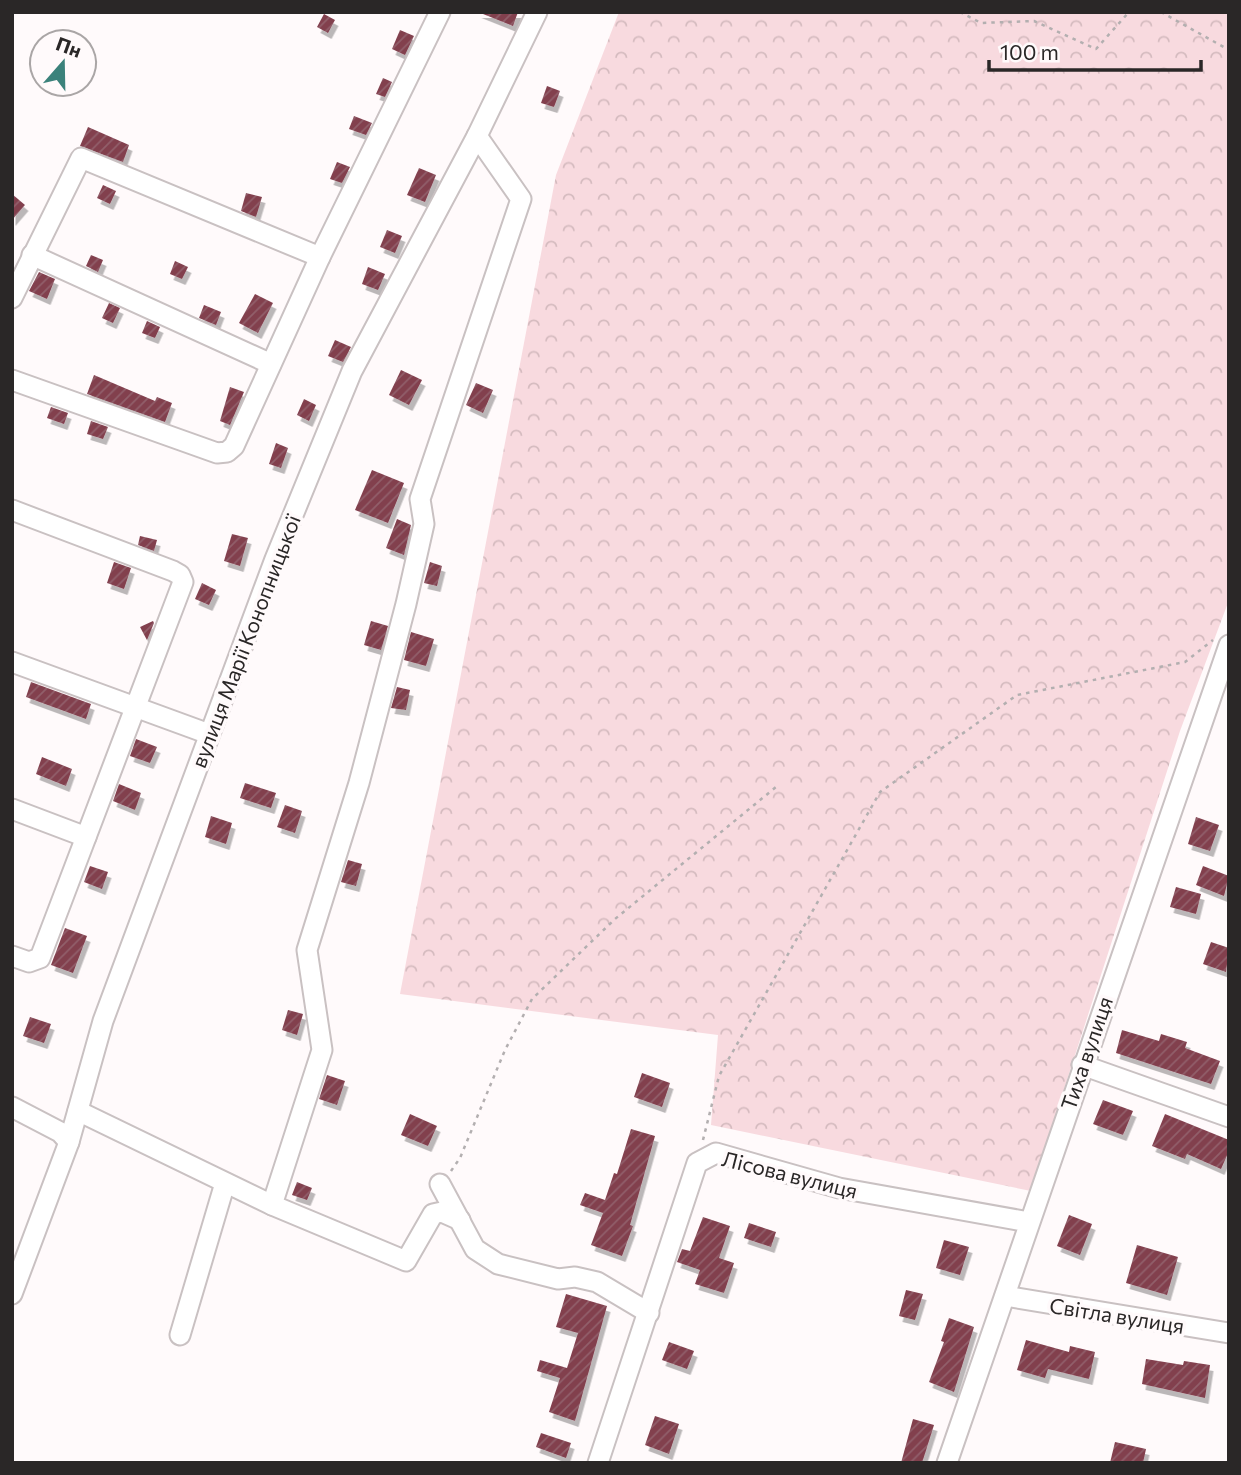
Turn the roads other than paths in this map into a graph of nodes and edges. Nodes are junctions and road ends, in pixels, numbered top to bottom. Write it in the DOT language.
graph roads {
  1 [pos="440,12"];
  2 [pos="537,12"];
  3 [pos="477,136"];
  4 [pos="32,255"];
  5 [pos="320,257"];
  6 [pos="12,298"];
  7 [pos="271,364"];
  8 [pos="12,380"];
  9 [pos="12,510"];
  10 [pos="1224,640"];
  11 [pos="12,662"];
  12 [pos="135,709"];
  13 [pos="209,734"];
  14 [pos="12,809"];
  15 [pos="86,837"];
  16 [pos="12,956"];
  17 [pos="1082,1065"];
  18 [pos="12,1107"];
  19 [pos="78,1111"];
  20 [pos="1229,1117"];
  21 [pos="69,1142"];
  22 [pos="225,1183"];
  23 [pos="440,1184"];
  24 [pos="272,1205"];
  25 [pos="460,1220"];
  26 [pos="1028,1222"];
  27 [pos="12,1294"];
  28 [pos="1005,1296"];
  29 [pos="649,1312"];
  30 [pos="1229,1333"];
  31 [pos="180,1335"];
  32 [pos="598,1463"];
  33 [pos="947,1463"];
  1 -- 5 [label="street"];
  2 -- 3 [label="street, вулиця Марії Конопницької"];
  3 -- 13 [label="street, вулиця Марії Конопницької"];
  3 -- 24 [label="street"];
  4 -- 5 [label="street"];
  4 -- 6 [label="street"];
  4 -- 7 [label="street"];
  5 -- 7 [label="street"];
  7 -- 8 [label="street"];
  9 -- 12 [label="street"];
  10 -- 17 [label="street, Тиха вулиця"];
  11 -- 12 [label="street"];
  12 -- 13 [label="street"];
  12 -- 15 [label="street"];
  13 -- 19 [label="street, вулиця Марії Конопницької"];
  14 -- 15 [label="street"];
  15 -- 16 [label="street"];
  17 -- 20 [label="street"];
  17 -- 26 [label="street, Тиха вулиця"];
  18 -- 21 [label="street"];
  19 -- 21 [label="street, вулиця Марії Конопницької"];
  19 -- 22 [label="street"];
  21 -- 27 [label="street, вулиця Марії Конопницької"];
  22 -- 24 [label="street"];
  22 -- 31 [label="street"];
  23 -- 25 [label="street"];
  24 -- 25 [label="street"];
  25 -- 29 [label="street"];
  26 -- 28 [label="street, Тиха вулиця"];
  26 -- 29 [label="street, Лісова вулиця"];
  28 -- 30 [label="street, Світла вулиця"];
  28 -- 33 [label="street, Тиха вулиця"];
  29 -- 32 [label="street, Лісова вулиця"];
}
